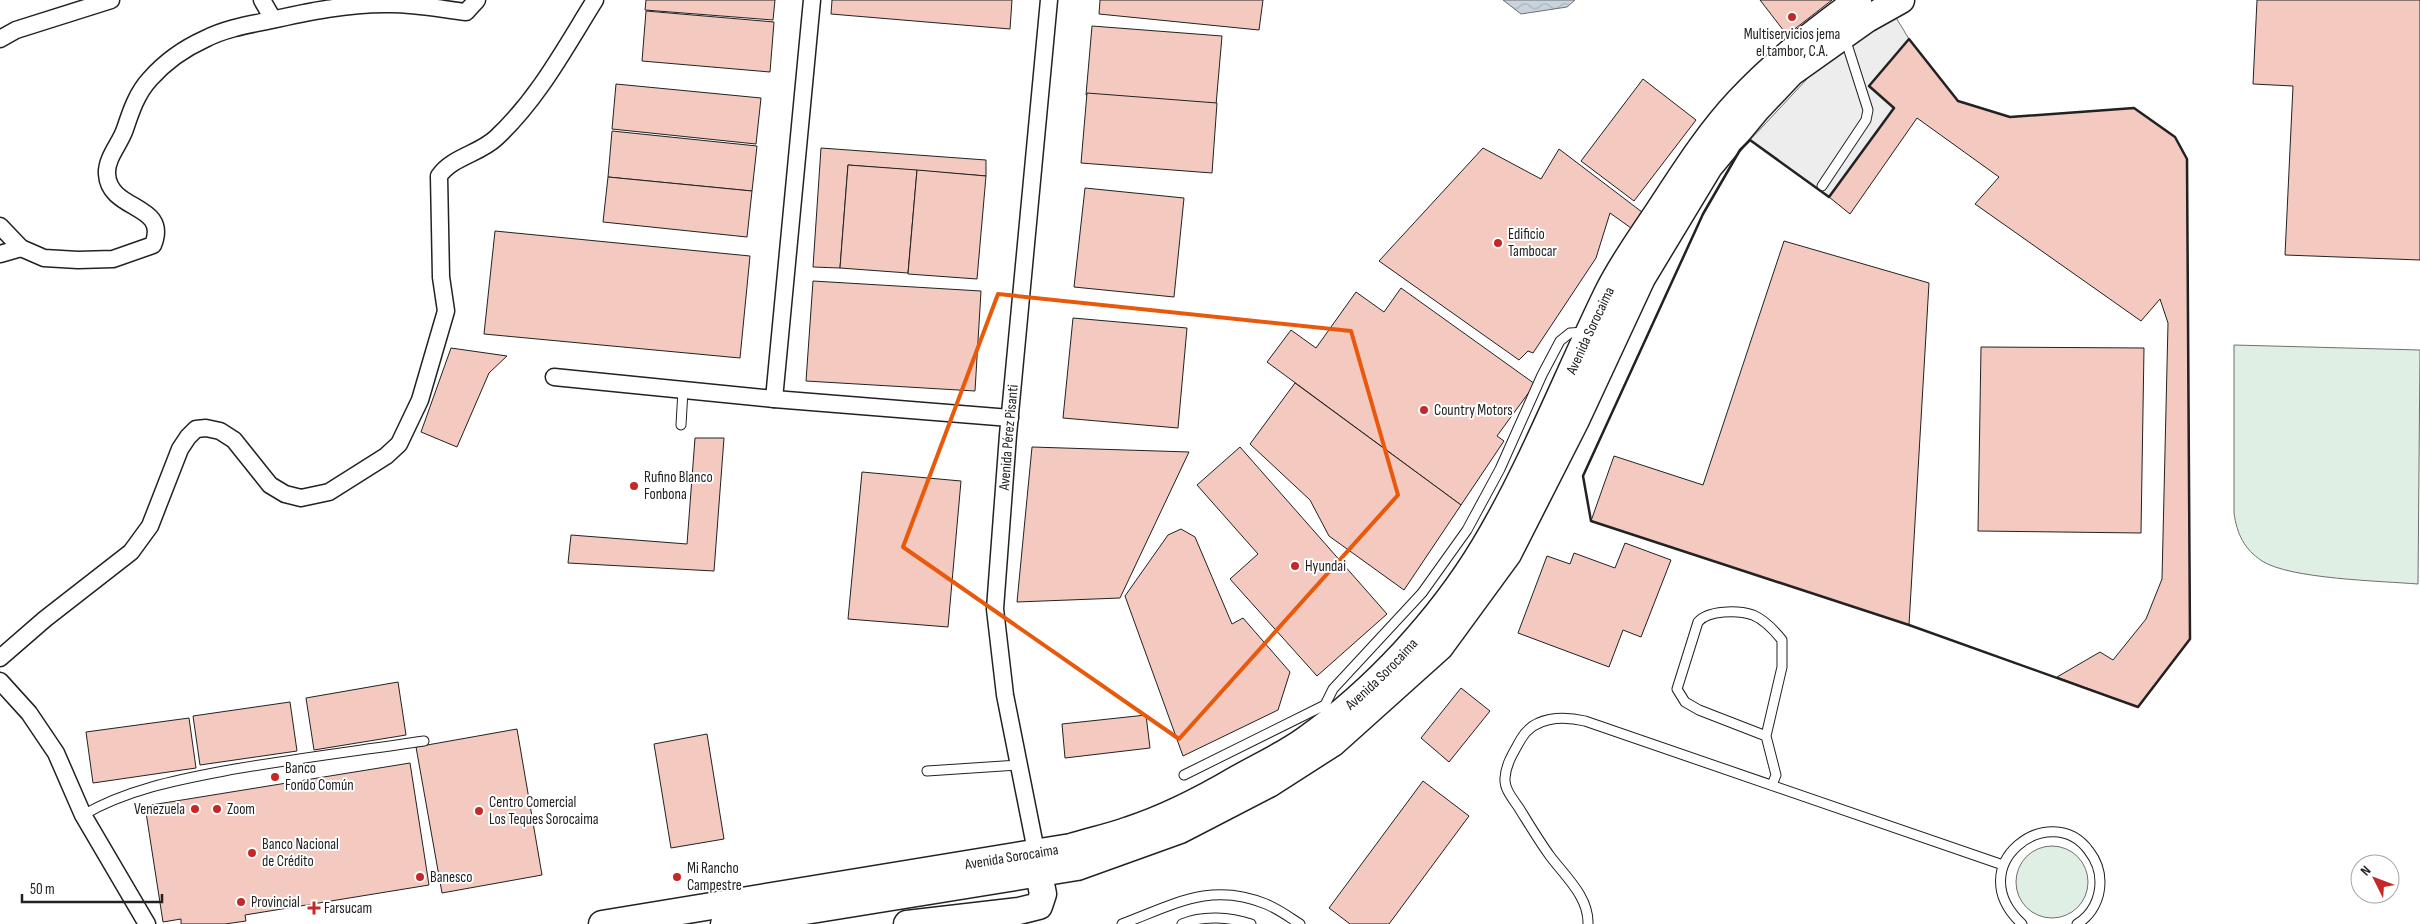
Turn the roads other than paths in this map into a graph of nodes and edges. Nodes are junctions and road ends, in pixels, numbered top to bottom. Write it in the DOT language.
graph roads {
  1 [pos="111,0"];
  2 [pos="262,0"];
  3 [pos="477,0"];
  4 [pos="595,0"];
  5 [pos="812,0"];
  6 [pos="1049,0"];
  7 [pos="1858,0"];
  8 [pos="1901,0"];
  9 [pos="273,19"];
  10 [pos="1838,27"];
  11 [pos="0,39"];
  12 [pos="1702,161"];
  13 [pos="1822,186"];
  14 [pos="0,226"];
  15 [pos="21,248"];
  16 [pos="0,254"];
  17 [pos="554,377"];
  18 [pos="683,390"];
  19 [pos="774,399"];
  20 [pos="1010,418"];
  21 [pos="681,425"];
  22 [pos="0,658"];
  23 [pos="0,681"];
  24 [pos="1328,724"];
  25 [pos="1766,736"];
  26 [pos="424,741"];
  27 [pos="1018,765"];
  28 [pos="927,771"];
  29 [pos="1184,775"];
  30 [pos="1772,786"];
  31 [pos="83,816"];
  32 [pos="1038,863"];
  33 [pos="2003,865"];
  34 [pos="803,919"];
  35 [pos="147,924"];
  36 [pos="602,924"];
  37 [pos="724,924"];
  38 [pos="907,924"];
  39 [pos="1122,924"];
  40 [pos="1182,924"];
  41 [pos="1251,924"];
  42 [pos="1300,924"];
  43 [pos="1588,924"];
  44 [pos="2022,924"];
  45 [pos="2077,924"];
  1 -- 11 [label="street"];
  2 -- 9 [label="street"];
  3 -- 9 [label="street"];
  4 -- 22 [label="street"];
  5 -- 19 [label="street"];
  6 -- 20 [label="street, Avenida Pérez Pisanti"];
  7 -- 10 [label="main road, Avenida Sorocaima"];
  8 -- 10 [label="main road, Avenida Sorocaima"];
  9 -- 15 [label="street"];
  10 -- 12 [label="main road, Avenida Sorocaima"];
  10 -- 13 [label="lane"];
  12 -- 24 [label="main road, Avenida Sorocaima"];
  12 -- 24 [label="main road, Avenida Sorocaima"];
  14 -- 15 [label="street"];
  15 -- 16 [label="street"];
  17 -- 18 [label="street"];
  18 -- 19 [label="street"];
  18 -- 21 [label="lane"];
  19 -- 20 [label="street"];
  20 -- 27 [label="street, Avenida Pérez Pisanti"];
  23 -- 31 [label="street"];
  24 -- 29 [label="lane"];
  24 -- 32 [label="main road, Avenida Sorocaima"];
  25 -- 25 [label="lane"];
  25 -- 30 [label="lane"];
  26 -- 31 [label="lane"];
  27 -- 28 [label="lane"];
  27 -- 32 [label="street, Avenida Pérez Pisanti"];
  30 -- 33 [label="lane"];
  30 -- 43 [label="lane"];
  31 -- 35 [label="street"];
  32 -- 34 [label="main road, Avenida Sorocaima"];
  32 -- 36 [label="main road, Avenida Sorocaima"];
  32 -- 38 [label="main road"];
  33 -- 44 [label="lane"];
  33 -- 45 [label="lane"];
  34 -- 37 [label="main road, Avenida Sorocaima"];
  39 -- 42 [label="lane"];
  40 -- 41 [label="lane"];
}
